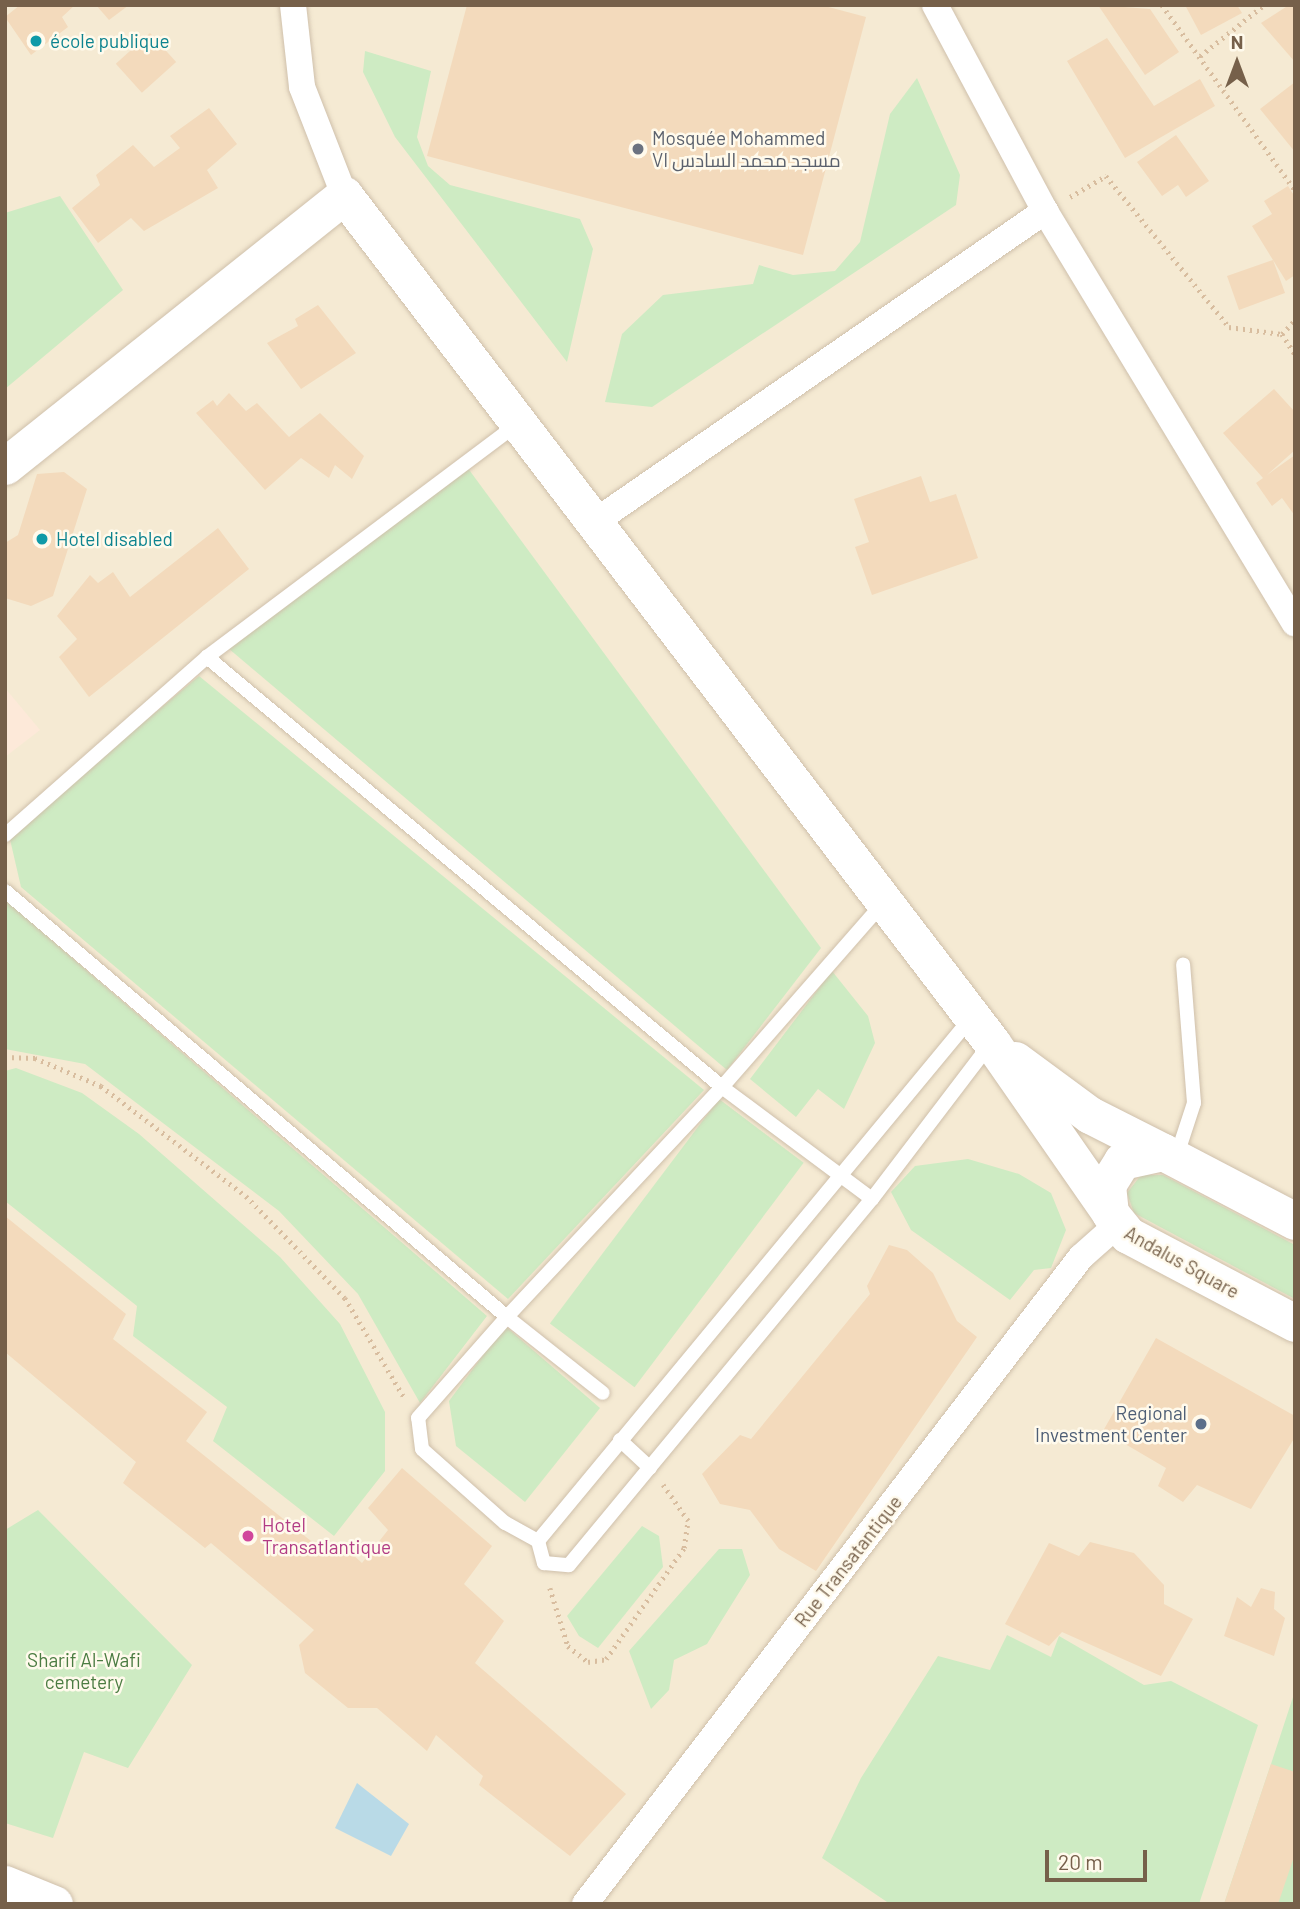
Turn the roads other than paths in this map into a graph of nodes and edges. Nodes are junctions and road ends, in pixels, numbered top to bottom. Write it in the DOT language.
graph roads {
  1 [pos="293,5"];
  2 [pos="935,5"];
  3 [pos="344,195"];
  4 [pos="1045,211"];
  5 [pos="520,422"];
  6 [pos="6,464"];
  7 [pos="596,521"];
  8 [pos="1295,623"];
  9 [pos="207,657"];
  10 [pos="5,835"];
  11 [pos="5,891"];
  12 [pos="884,902"];
  13 [pos="1183,964"];
  14 [pos="981,1030"];
  15 [pos="722,1087"];
  16 [pos="1169,1155"];
  17 [pos="839,1172"];
  18 [pos="872,1199"];
  19 [pos="1113,1219"];
  20 [pos="1295,1221"];
  21 [pos="507,1317"];
  22 [pos="1295,1323"];
  23 [pos="603,1393"];
  24 [pos="620,1440"];
  25 [pos="650,1468"];
  26 [pos="538,1541"];
  27 [pos="5,1884"];
  28 [pos="54,1904"];
  29 [pos="585,1904"];
  1 -- 3 [label="street"];
  2 -- 4 [label="street"];
  3 -- 5 [label="main road"];
  3 -- 6 [label="main road"];
  4 -- 7 [label="street"];
  4 -- 8 [label="street"];
  5 -- 7 [label="main road"];
  5 -- 9 [label="lane"];
  7 -- 12 [label="main road"];
  9 -- 10 [label="lane"];
  9 -- 15 [label="lane"];
  11 -- 21 [label="lane"];
  12 -- 14 [label="main road"];
  12 -- 15 [label="lane"];
  13 -- 16 [label="lane"];
  14 -- 16 [label="main road"];
  14 -- 17 [label="lane"];
  14 -- 18 [label="lane"];
  14 -- 19 [label="main road"];
  15 -- 17 [label="lane"];
  15 -- 21 [label="lane"];
  16 -- 19 [label="main road, Andalus Square"];
  16 -- 20 [label="main road"];
  17 -- 18 [label="lane"];
  17 -- 24 [label="lane"];
  18 -- 25 [label="lane"];
  19 -- 22 [label="main road, Andalus Square"];
  19 -- 29 [label="street, Rue Transatantique"];
  21 -- 23 [label="lane"];
  21 -- 26 [label="lane"];
  24 -- 25 [label="lane"];
  24 -- 26 [label="lane"];
  25 -- 26 [label="lane"];
  27 -- 28 [label="main road"];
}
